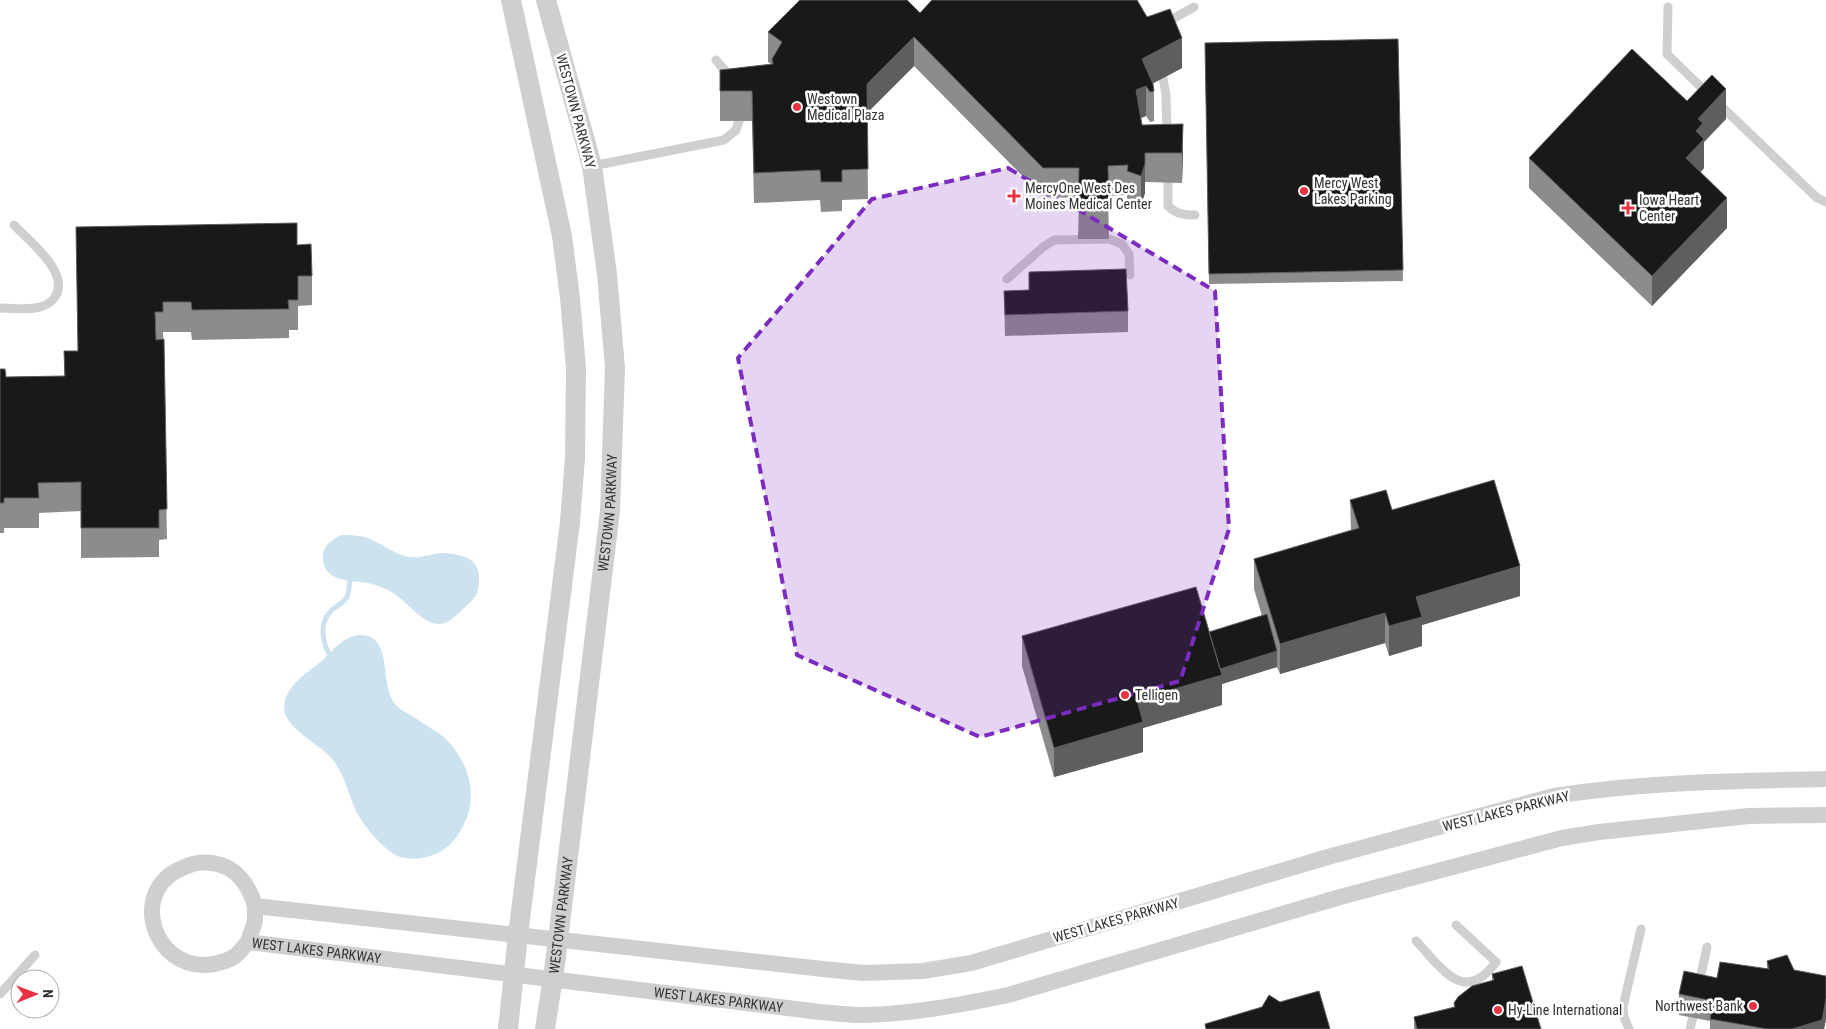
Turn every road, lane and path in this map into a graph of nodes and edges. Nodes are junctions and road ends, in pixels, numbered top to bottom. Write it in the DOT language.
graph roads {
  1 [pos="511,0"];
  2 [pos="546,0"];
  3 [pos="1194,7"];
  4 [pos="1668,7"];
  5 [pos="1159,29"];
  6 [pos="716,60"];
  7 [pos="1163,78"];
  8 [pos="736,88"];
  9 [pos="739,121"];
  10 [pos="1167,146"];
  11 [pos="592,166"];
  12 [pos="1168,183"];
  13 [pos="1826,202"];
  14 [pos="1195,215"];
  15 [pos="14,225"];
  16 [pos="1130,275"];
  17 [pos="1007,279"];
  18 [pos="0,308"];
  19 [pos="1826,779"];
  20 [pos="1826,815"];
  21 [pos="255,906"];
  22 [pos="1456,925"];
  23 [pos="1641,929"];
  24 [pos="518,934"];
  25 [pos="558,940"];
  26 [pos="1416,941"];
  27 [pos="248,942"];
  28 [pos="1707,947"];
  29 [pos="35,955"];
  30 [pos="515,974"];
  31 [pos="553,979"];
  32 [pos="0,993"];
  33 [pos="1697,994"];
  34 [pos="1693,1017"];
  35 [pos="508,1029"];
  36 [pos="545,1029"];
  37 [pos="1629,1029"];
  38 [pos="1690,1029"];
  1 -- 24 [label="street"];
  2 -- 11 [label="street, WESTOWN PARKWAY"];
  3 -- 5 [label="lane"];
  4 -- 13 [label="lane"];
  6 -- 8 [label="lane"];
  7 -- 10 [label="lane"];
  9 -- 11 [label="lane"];
  11 -- 25 [label="street, WESTOWN PARKWAY"];
  12 -- 14 [label="lane"];
  15 -- 18 [label="lane"];
  16 -- 17 [label="lane"];
  19 -- 25 [label="street, WEST LAKES PARKWAY"];
  20 -- 31 [label="street, WEST LAKES PARKWAY"];
  21 -- 24 [label="street, WEST LAKES PARKWAY"];
  21 -- 27 [label="street"];
  21 -- 27 [label="street, WEST LAKES PARKWAY"];
  22 -- 26 [label="lane"];
  23 -- 37 [label="lane"];
  24 -- 25 [label="street, WEST LAKES PARKWAY"];
  24 -- 30 [label="street"];
  25 -- 31 [label="street, WESTOWN PARKWAY"];
  27 -- 30 [label="street, WEST LAKES PARKWAY"];
  28 -- 33 [label="lane"];
  29 -- 32 [label="lane"];
  30 -- 31 [label="street, WEST LAKES PARKWAY"];
  30 -- 35 [label="street"];
  31 -- 36 [label="street, WESTOWN PARKWAY"];
  34 -- 38 [label="lane"];
}
